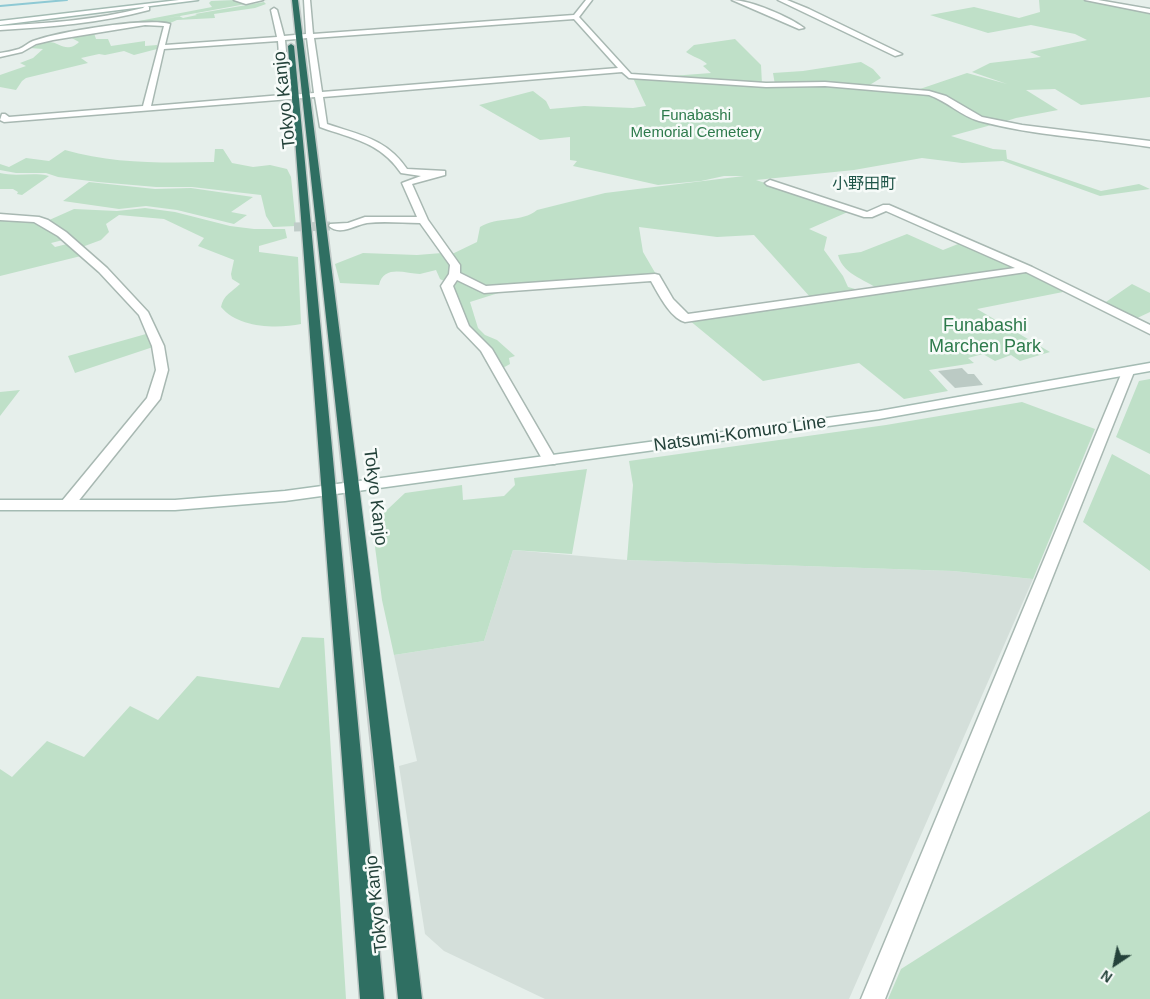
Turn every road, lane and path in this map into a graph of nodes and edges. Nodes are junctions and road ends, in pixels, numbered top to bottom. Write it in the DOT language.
graph roads {
  1 [pos="195,0"];
  2 [pos="237,0"];
  3 [pos="260,0"];
  4 [pos="287,0"];
  5 [pos="295,0"];
  6 [pos="307,0"];
  7 [pos="589,0"];
  8 [pos="735,0"];
  9 [pos="781,0"];
  10 [pos="1088,0"];
  11 [pos="146,7"];
  12 [pos="274,10"];
  13 [pos="1150,11"];
  14 [pos="576,18"];
  15 [pos="0,23"];
  16 [pos="42,26"];
  17 [pos="0,28"];
  18 [pos="801,28"];
  19 [pos="295,37"];
  20 [pos="42,40"];
  21 [pos="161,47"];
  22 [pos="898,54"];
  23 [pos="0,55"];
  24 [pos="623,70"];
  25 [pos="302,96"];
  26 [pos="146,109"];
  27 [pos="5,116"];
  28 [pos="1150,144"];
  29 [pos="770,183"];
  30 [pos="0,217"];
  31 [pos="423,220"];
  32 [pos="334,226"];
  33 [pos="1028,269"];
  34 [pos="455,274"];
  35 [pos="1150,330"];
  36 [pos="1150,367"];
  37 [pos="1128,372"];
  38 [pos="550,461"];
  39 [pos="351,487"];
  40 [pos="329,490"];
  41 [pos="0,505"];
  42 [pos="67,506"];
  43 [pos="372,999"];
  44 [pos="410,999"];
  45 [pos="873,999"];
  1 -- 11 [label="street"];
  2 -- 3 [label="street"];
  4 -- 19 [label="highway, Tokyo Kanjo"];
  5 -- 19 [label="highway, Tokyo Kanjo"];
  6 -- 19 [label="street"];
  7 -- 14 [label="street"];
  8 -- 18 [label="street"];
  9 -- 22 [label="street"];
  10 -- 13 [label="street"];
  11 -- 15 [label="street"];
  11 -- 16 [label="street"];
  12 -- 19 [label="street"];
  14 -- 19 [label="street"];
  14 -- 24 [label="street"];
  16 -- 17 [label="street"];
  16 -- 20 [label="street"];
  19 -- 21 [label="street"];
  19 -- 25 [label="highway, Tokyo Kanjo"];
  19 -- 25 [label="street"];
  20 -- 21 [label="street"];
  20 -- 23 [label="street"];
  21 -- 26 [label="street"];
  24 -- 25 [label="street"];
  24 -- 28 [label="street"];
  25 -- 26 [label="street"];
  25 -- 31 [label="street"];
  25 -- 39 [label="highway, Tokyo Kanjo"];
  25 -- 40 [label="highway, Tokyo Kanjo"];
  26 -- 27 [label="street"];
  29 -- 33 [label="street"];
  30 -- 42 [label="street"];
  31 -- 32 [label="street"];
  31 -- 34 [label="street"];
  33 -- 34 [label="street"];
  33 -- 35 [label="street"];
  34 -- 38 [label="street"];
  36 -- 37 [label="street, Natsumi-Komuro Line"];
  37 -- 38 [label="street, Natsumi-Komuro Line"];
  37 -- 45 [label="street"];
  38 -- 39 [label="street, Natsumi-Komuro Line"];
  39 -- 40 [label="street, Natsumi-Komuro Line"];
  39 -- 44 [label="highway, Tokyo Kanjo"];
  40 -- 42 [label="street, Natsumi-Komuro Line"];
  40 -- 43 [label="highway, Tokyo Kanjo"];
  41 -- 42 [label="street, Natsumi-Komuro Line"];
}
